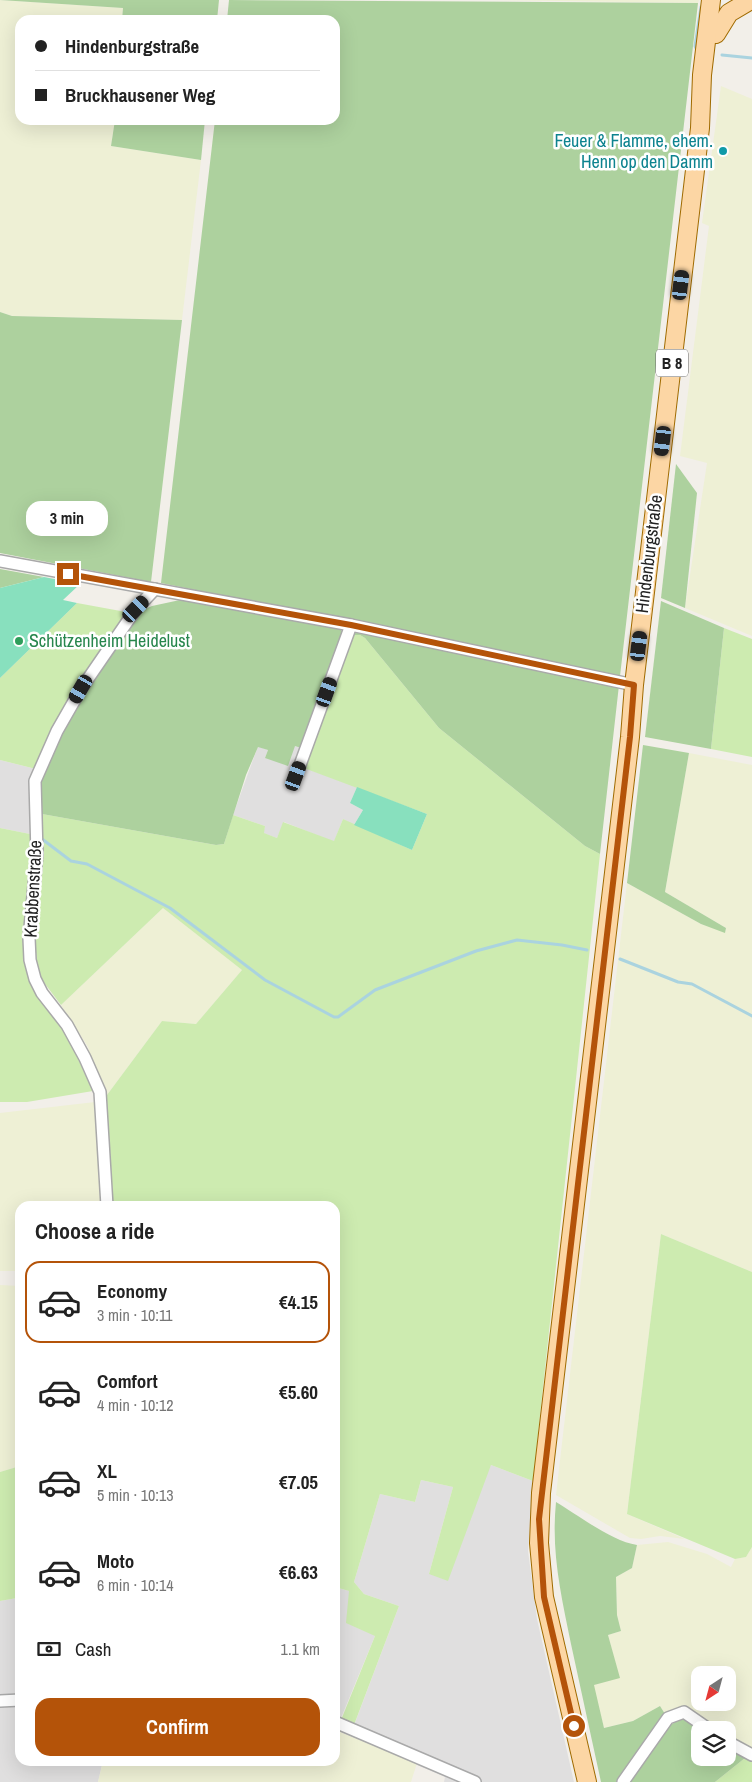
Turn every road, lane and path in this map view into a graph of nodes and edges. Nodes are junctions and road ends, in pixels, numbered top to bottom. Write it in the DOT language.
graph roads {
  1 [pos="711,0"];
  2 [pos="721,0"];
  3 [pos="751,0"];
  4 [pos="716,34"];
  5 [pos="700,128"];
  6 [pos="0,561"];
  7 [pos="154,589"];
  8 [pos="351,625"];
  9 [pos="634,685"];
  10 [pos="296,776"];
  11 [pos="107,1201"];
  12 [pos="15,1700"];
  13 [pos="0,1701"];
  14 [pos="697,1721"];
  15 [pos="340,1724"];
  16 [pos="736,1746"];
  17 [pos="752,1755"];
  18 [pos="475,1782"];
  19 [pos="587,1782"];
  20 [pos="623,1782"];
  1 -- 5 [label="main road, Hindenburgstraße / B 8"];
  2 -- 4 [label="main road, Hindenburgstraße / B 8"];
  3 -- 4 [label="main road"];
  4 -- 5 [label="main road, Hindenburgstraße / B 8"];
  5 -- 9 [label="main road, Hindenburgstraße / B 8"];
  6 -- 7 [label="street"];
  7 -- 8 [label="street"];
  7 -- 11 [label="street, Krabbenstraße"];
  8 -- 9 [label="street"];
  8 -- 10 [label="street"];
  9 -- 19 [label="main road, Hindenburgstraße / B 8"];
  12 -- 13 [label="street"];
  14 -- 20 [label="street"];
  15 -- 18 [label="street"];
  16 -- 17 [label="street"];
}
